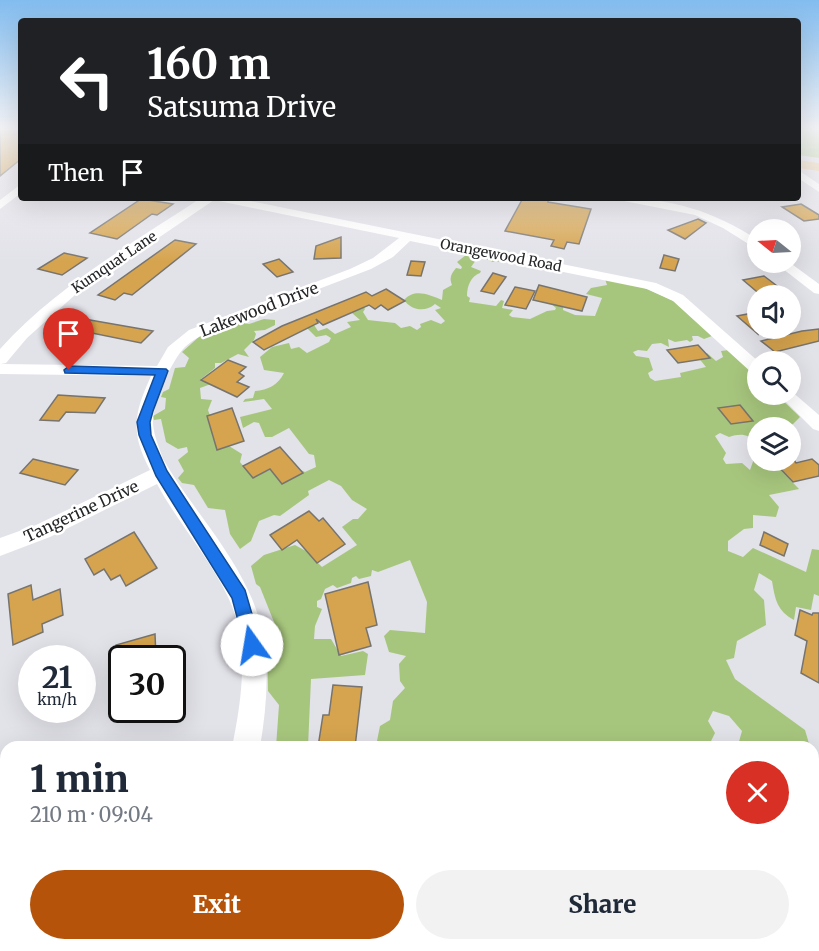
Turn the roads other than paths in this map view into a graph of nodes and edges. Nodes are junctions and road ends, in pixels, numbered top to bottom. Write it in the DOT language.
graph roads {
  1 [pos="801,180"];
  2 [pos="819,189"];
  3 [pos="18,190"];
  4 [pos="205,201"];
  5 [pos="233,201"];
  6 [pos="640,201"];
  7 [pos="0,206"];
  8 [pos="408,236"];
  9 [pos="747,239"];
  10 [pos="795,273"];
  11 [pos="819,290"];
  12 [pos="0,359"];
  13 [pos="747,359"];
  14 [pos="0,369"];
  15 [pos="162,371"];
  16 [pos="798,405"];
  17 [pos="819,424"];
  18 [pos="161,473"];
  19 [pos="0,547"];
  20 [pos="247,741"];
  1 -- 2 [label="street"];
  3 -- 7 [label="street"];
  4 -- 12 [label="street, Kumquat Lane"];
  5 -- 8 [label="street, Orangewood Road"];
  6 -- 9 [label="street"];
  8 -- 13 [label="street, Orangewood Road"];
  8 -- 15 [label="street, Lakewood Drive"];
  10 -- 11 [label="street"];
  14 -- 15 [label="street"];
  15 -- 18 [label="street, Lakewood Drive"];
  16 -- 17 [label="street"];
  18 -- 19 [label="street, Tangerine Drive"];
  18 -- 20 [label="street, Lakewood Drive"];
}
